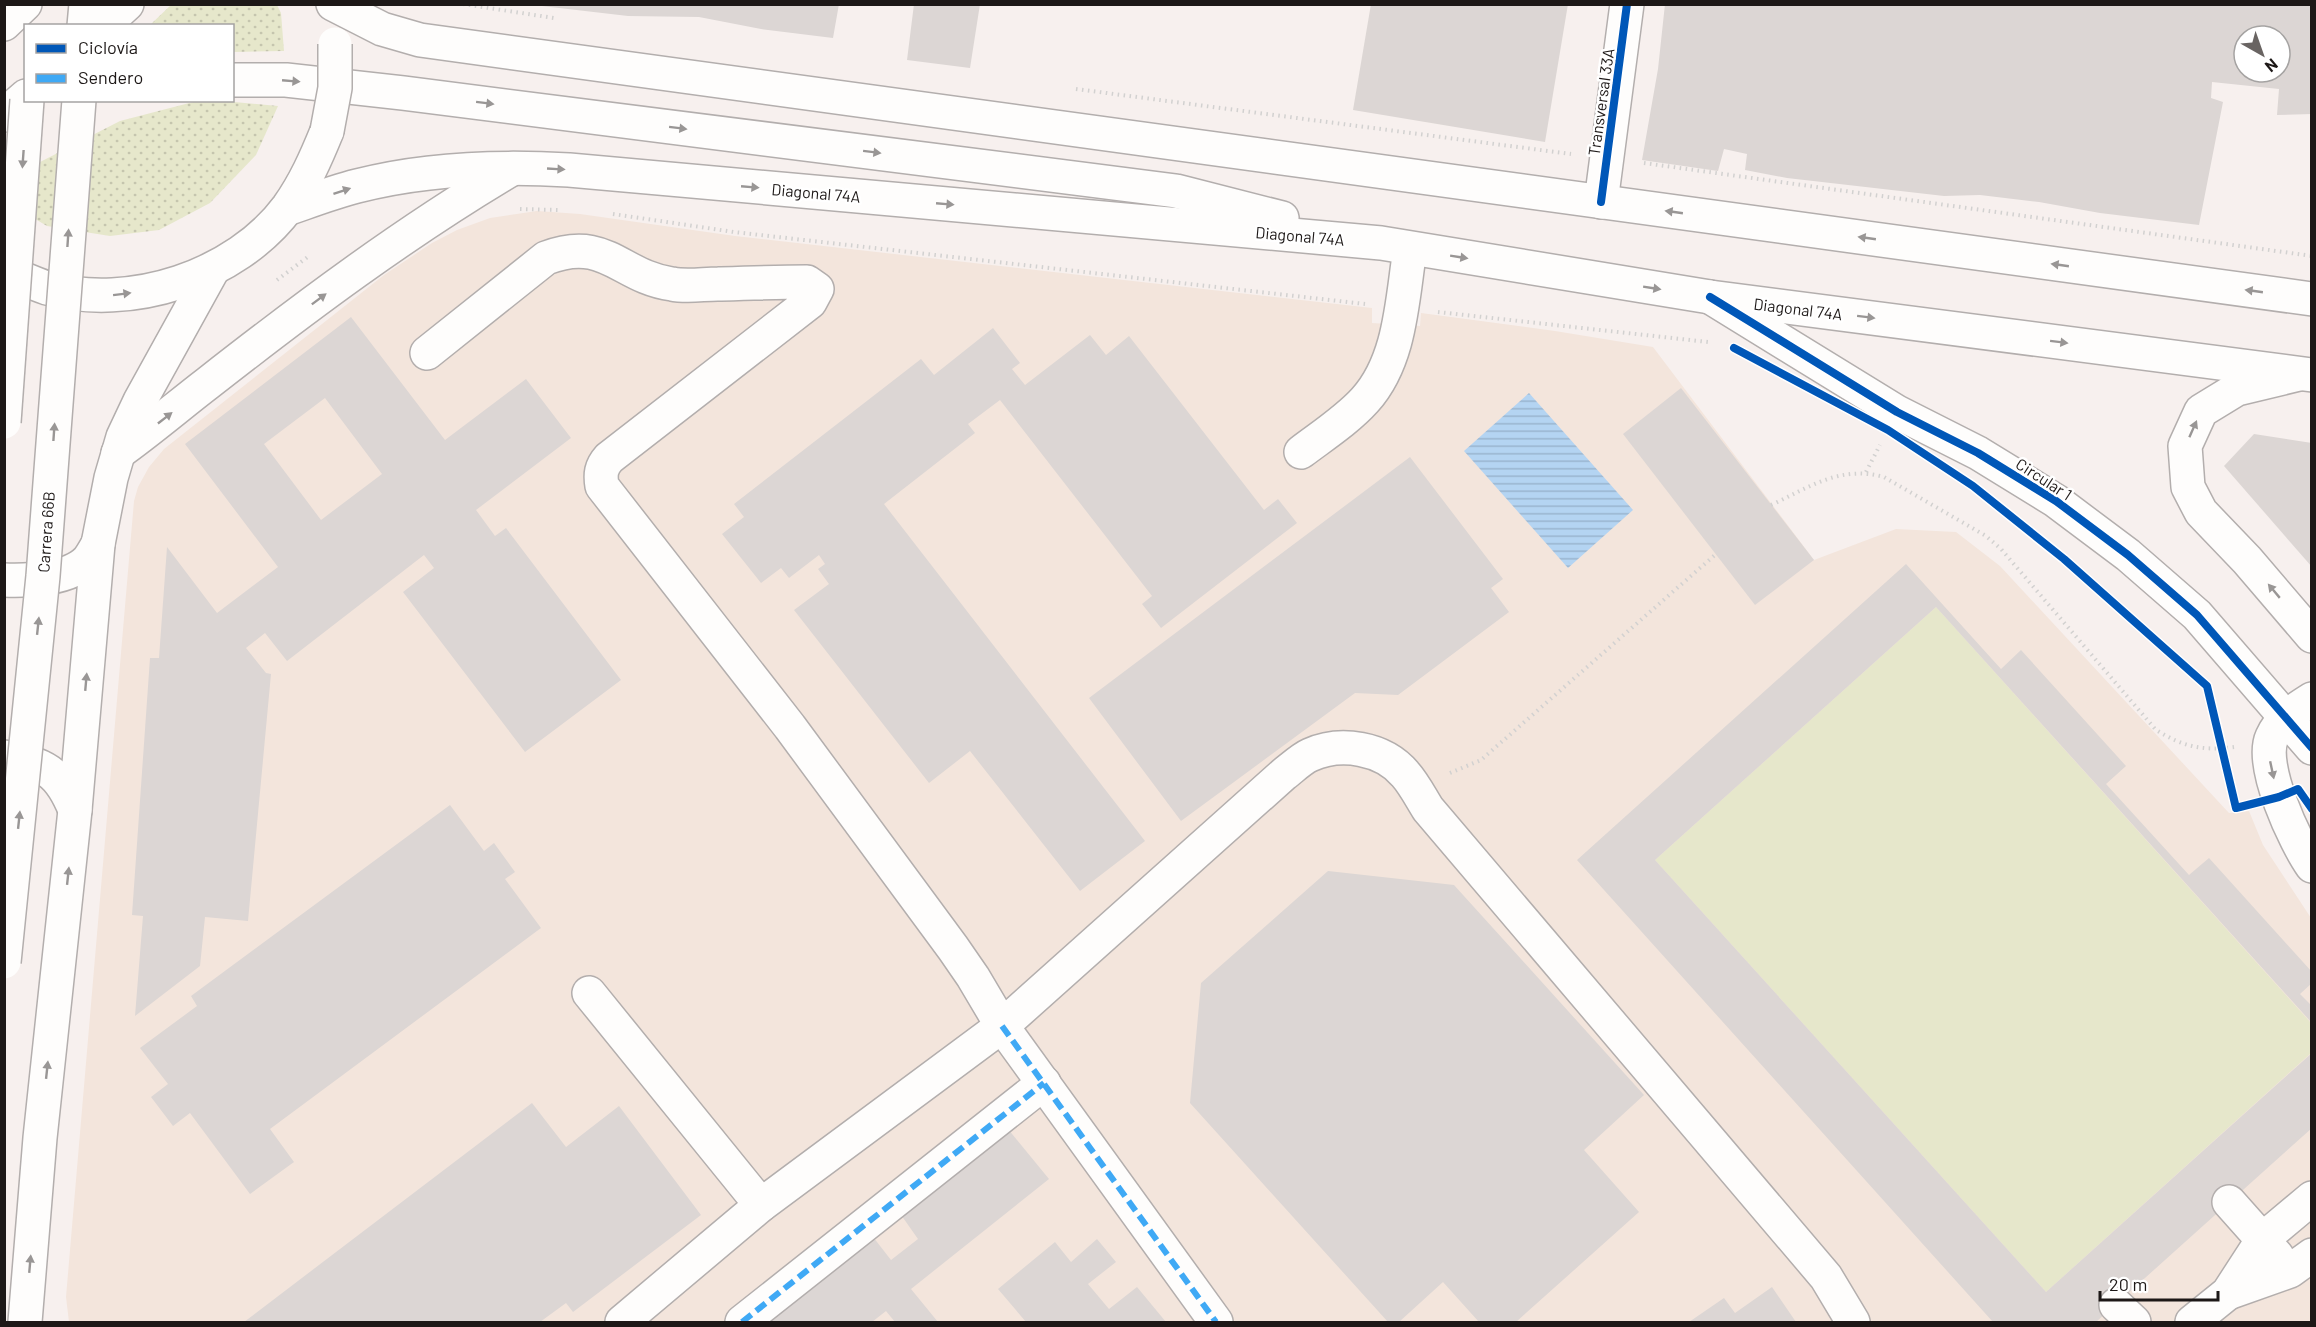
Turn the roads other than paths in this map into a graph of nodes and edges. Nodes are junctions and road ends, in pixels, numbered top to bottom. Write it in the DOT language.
graph roads {
  1 [pos="25,4"];
  2 [pos="34,4"];
  3 [pos="86,4"];
  4 [pos="127,4"];
  5 [pos="327,4"];
  6 [pos="333,4"];
  7 [pos="1628,4"];
  8 [pos="4,24"];
  9 [pos="33,24"];
  10 [pos="84,24"];
  11 [pos="105,24"];
  12 [pos="234,80"];
  13 [pos="24,98"];
  14 [pos="27,102"];
  15 [pos="78,102"];
  16 [pos="4,116"];
  17 [pos="516,167"];
  18 [pos="1601,202"];
  19 [pos="287,208"];
  20 [pos="1395,246"];
  21 [pos="213,269"];
  22 [pos="4,270"];
  23 [pos="1710,297"];
  24 [pos="2312,299"];
  25 [pos="427,353"];
  26 [pos="2306,374"];
  27 [pos="4,422"];
  28 [pos="1301,452"];
  29 [pos="117,453"];
  30 [pos="98,544"];
  31 [pos="4,580"];
  32 [pos="2312,636"];
  33 [pos="2299,708"];
  34 [pos="2312,748"];
  35 [pos="4,757"];
  36 [pos="75,810"];
  37 [pos="2312,866"];
  38 [pos="4,962"];
  39 [pos="589,993"];
  40 [pos="1002,1026"];
  41 [pos="1044,1083"];
  42 [pos="2312,1198"];
  43 [pos="2229,1202"];
  44 [pos="761,1205"];
  45 [pos="2263,1239"];
  46 [pos="2301,1263"];
  47 [pos="2228,1293"];
  48 [pos="26,1323"];
  49 [pos="622,1323"];
  50 [pos="742,1323"];
  51 [pos="1216,1323"];
  52 [pos="1853,1323"];
  53 [pos="2192,1323"];
  1 -- 8 [label="main road"];
  2 -- 9 [label="main road"];
  3 -- 10 [label="main road"];
  4 -- 11 [label="main road"];
  5 -- 19 [label="main road, bridge"];
  6 -- 18 [label="main road"];
  7 -- 18 [label="main road, Transversal 33A"];
  12 -- 20 [label="main road, one-way"];
  13 -- 16 [label="main road"];
  14 -- 27 [label="main road, one-way, bridge"];
  38 -- 15 [label="main road, Carrera 66B, one-way, bridge"];
  19 -- 17 [label="main road, Diagonal 74A, one-way"];
  17 -- 20 [label="main road, Diagonal 74A, one-way"];
  29 -- 17 [label="main road, one-way"];
  24 -- 18 [label="main road, one-way"];
  19 -- 21 [label="main road"];
  20 -- 23 [label="main road, Diagonal 74A, one-way"];
  20 -- 28 [label="main road"];
  22 -- 21 [label="main road, one-way"];
  21 -- 29 [label="main road"];
  23 -- 26 [label="main road, Diagonal 74A, one-way"];
  23 -- 33 [label="main road, Circular 1"];
  25 -- 40 [label="main road"];
  32 -- 26 [label="main road, one-way"];
  29 -- 30 [label="main road"];
  30 -- 31 [label="main road"];
  36 -- 30 [label="main road, one-way"];
  33 -- 34 [label="main road, Circular 1"];
  33 -- 37 [label="main road, one-way"];
  35 -- 36 [label="main road"];
  48 -- 36 [label="main road, one-way"];
  39 -- 44 [label="main road"];
  40 -- 41 [label="main road"];
  40 -- 44 [label="main road"];
  40 -- 52 [label="main road"];
  41 -- 50 [label="main road"];
  41 -- 51 [label="main road"];
  42 -- 45 [label="main road"];
  43 -- 45 [label="main road"];
  44 -- 49 [label="main road"];
  45 -- 46 [label="main road"];
  45 -- 47 [label="main road"];
  46 -- 47 [label="main road"];
  47 -- 53 [label="main road"];
}
